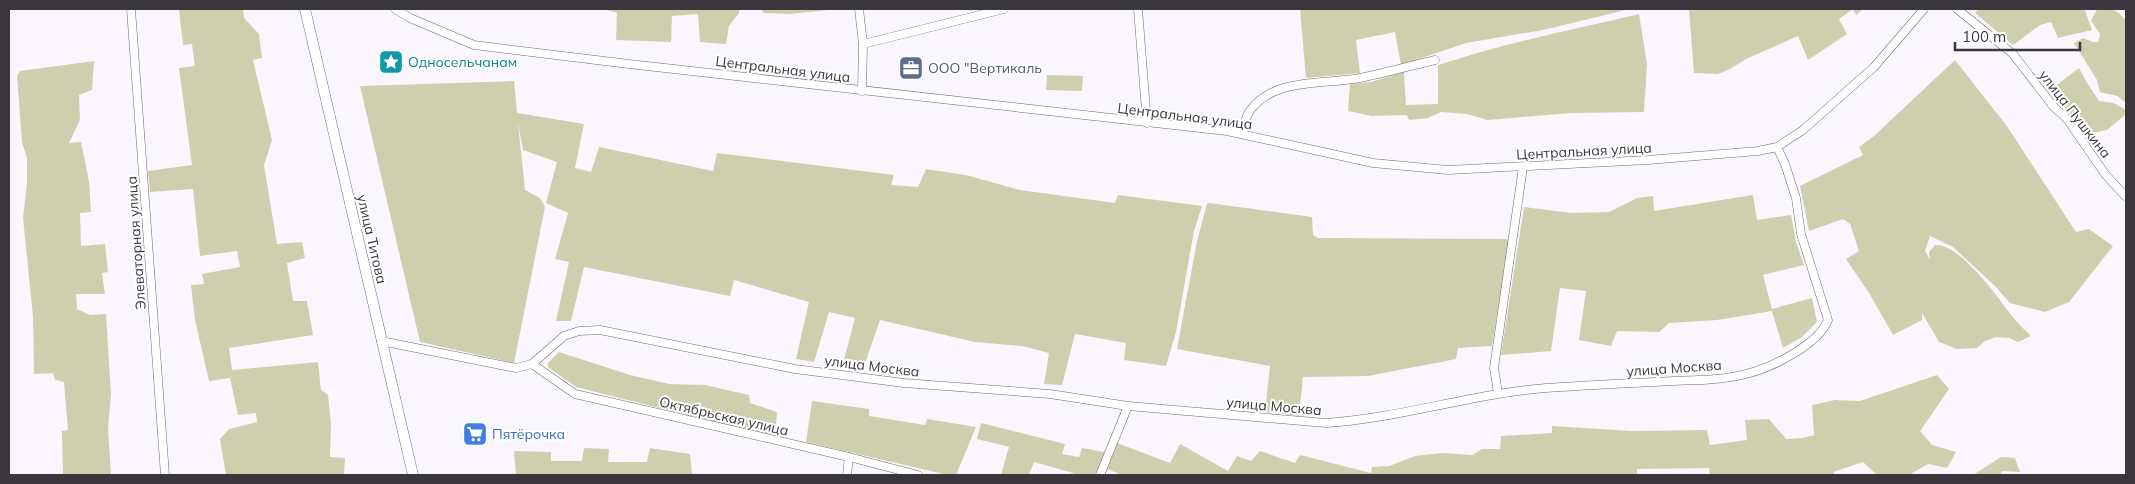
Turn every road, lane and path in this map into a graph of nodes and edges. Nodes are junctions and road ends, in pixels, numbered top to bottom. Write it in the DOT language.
graph roads {
  1 [pos="131,9"];
  2 [pos="304,9"];
  3 [pos="395,9"];
  4 [pos="859,9"];
  5 [pos="1004,9"];
  6 [pos="1138,9"];
  7 [pos="1924,9"];
  8 [pos="1957,9"];
  9 [pos="863,44"];
  10 [pos="1435,60"];
  11 [pos="862,91"];
  12 [pos="1148,122"];
  13 [pos="1242,134"];
  14 [pos="1777,148"];
  15 [pos="1524,167"];
  16 [pos="2126,197"];
  17 [pos="381,341"];
  18 [pos="532,364"];
  19 [pos="1498,393"];
  20 [pos="1128,406"];
  21 [pos="849,457"];
  22 [pos="165,475"];
  23 [pos="413,475"];
  24 [pos="847,475"];
  25 [pos="918,475"];
  26 [pos="1100,475"];
  1 -- 22 [label="street, Элеваторная улица"];
  2 -- 17 [label="main road, улица Титова"];
  3 -- 11 [label="street, Центральная улица"];
  4 -- 9 [label="street"];
  5 -- 9 [label="street"];
  6 -- 12 [label="street"];
  7 -- 14 [label="street, Центральная улица"];
  8 -- 16 [label="street, улица Пушкина"];
  9 -- 11 [label="street"];
  10 -- 13 [label="street"];
  11 -- 12 [label="street, Центральная улица"];
  12 -- 13 [label="street, Центральная улица"];
  13 -- 15 [label="street, Центральная улица"];
  14 -- 15 [label="street, Центральная улица"];
  14 -- 19 [label="street, улица Москва"];
  15 -- 19 [label="street"];
  17 -- 18 [label="street"];
  17 -- 23 [label="main road, улица Титова"];
  18 -- 20 [label="street, улица Москва"];
  18 -- 21 [label="street, Октябрьская улица"];
  19 -- 20 [label="street, улица Москва"];
  20 -- 26 [label="street"];
  21 -- 24 [label="street"];
  21 -- 25 [label="street, Октябрьская улица"];
}
